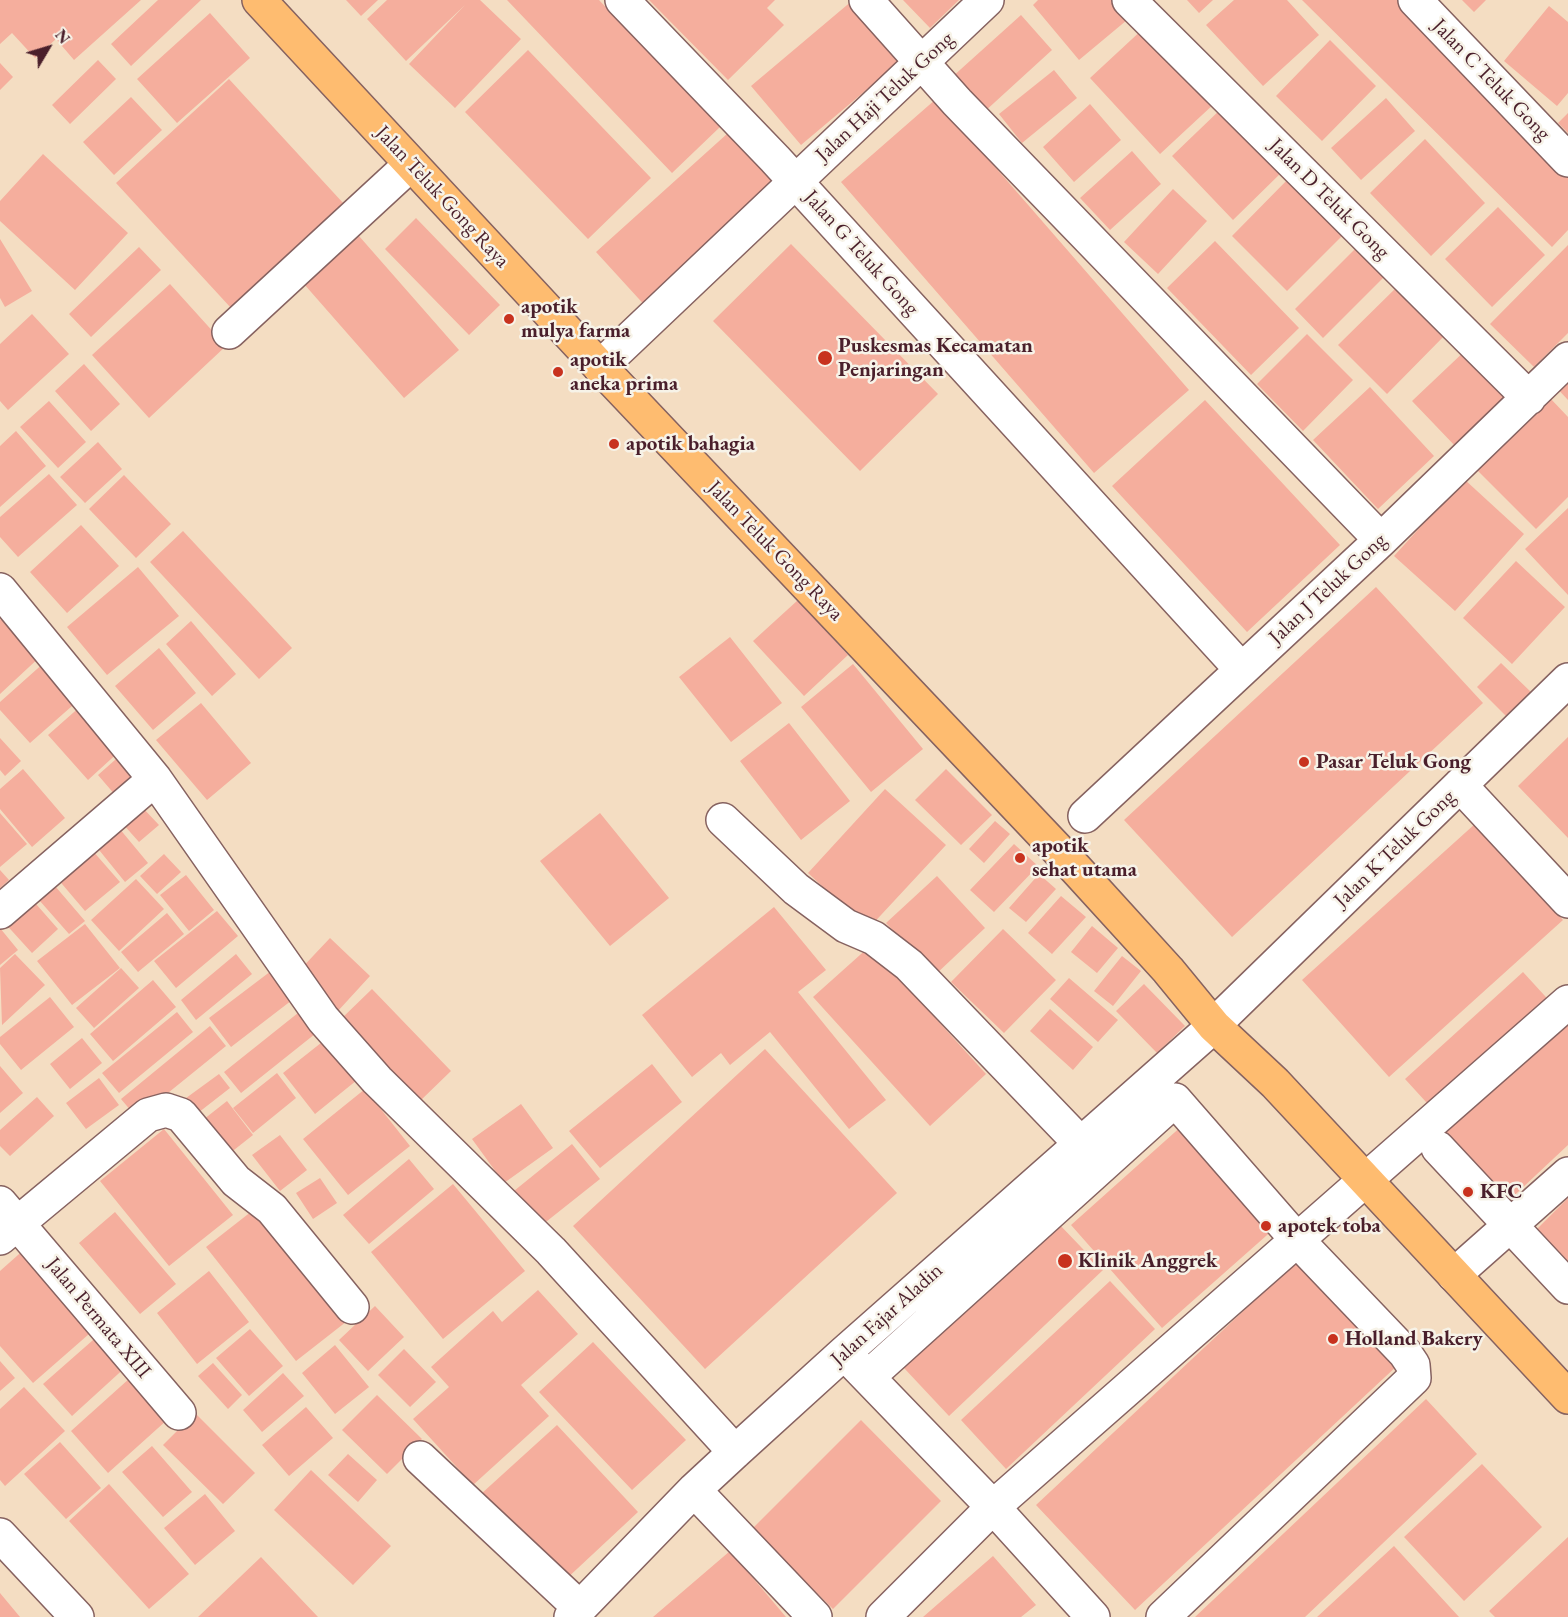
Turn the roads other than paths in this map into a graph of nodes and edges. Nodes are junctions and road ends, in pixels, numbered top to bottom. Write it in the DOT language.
graph roads {
  1 [pos="259,0"];
  2 [pos="622,0"];
  3 [pos="866,0"];
  4 [pos="987,0"];
  5 [pos="1129,0"];
  6 [pos="1415,0"];
  7 [pos="921,62"];
  8 [pos="1568,160"];
  9 [pos="411,164"];
  10 [pos="795,182"];
  11 [pos="229,332"];
  12 [pos="1568,359"];
  13 [pos="600,367"];
  14 [pos="1529,398"];
  15 [pos="1381,540"];
  16 [pos="0,590"];
  17 [pos="1241,669"];
  18 [pos="1568,680"];
  19 [pos="155,779"];
  20 [pos="1460,785"];
  21 [pos="1085,816"];
  22 [pos="723,820"];
  23 [pos="1568,901"];
  24 [pos="0,912"];
  25 [pos="1568,1002"];
  26 [pos="1218,1022"];
  27 [pos="1080,1143"];
  28 [pos="1438,1148"];
  29 [pos="1568,1174"];
  30 [pos="1367,1180"];
  31 [pos="6,1221"];
  32 [pos="1510,1225"];
  33 [pos="1298,1241"];
  34 [pos="1454,1275"];
  35 [pos="1568,1287"];
  36 [pos="352,1307"];
  37 [pos="844,1353"];
  38 [pos="868,1377"];
  39 [pos="1568,1397"];
  40 [pos="179,1413"];
  41 [pos="735,1452"];
  42 [pos="420,1458"];
  43 [pos="694,1490"];
  44 [pos="993,1507"];
  45 [pos="0,1535"];
  46 [pos="576,1613"];
  47 [pos="77,1617"];
  48 [pos="815,1617"];
  49 [pos="883,1617"];
  50 [pos="1094,1617"];
  51 [pos="1163,1617"];
  1 -- 9 [label="main road, Jalan Teluk Gong Raya"];
  2 -- 10 [label="street, Jalan G Teluk Gong"];
  3 -- 7 [label="street"];
  4 -- 7 [label="street, Jalan Haji Teluk Gong"];
  5 -- 14 [label="street, Jalan D Teluk Gong"];
  6 -- 8 [label="street, Jalan C Teluk Gong"];
  7 -- 10 [label="street, Jalan Haji Teluk Gong"];
  7 -- 15 [label="street"];
  9 -- 11 [label="street"];
  9 -- 13 [label="main road, Jalan Teluk Gong Raya"];
  10 -- 13 [label="street, Jalan Haji Teluk Gong"];
  10 -- 17 [label="street, Jalan G Teluk Gong"];
  12 -- 14 [label="street, Jalan J Teluk Gong"];
  13 -- 26 [label="main road, Jalan Teluk Gong Raya"];
  14 -- 15 [label="street, Jalan J Teluk Gong"];
  15 -- 17 [label="street, Jalan J Teluk Gong"];
  16 -- 19 [label="street"];
  17 -- 21 [label="street, Jalan J Teluk Gong"];
  18 -- 20 [label="street, Jalan K Teluk Gong"];
  19 -- 24 [label="street"];
  19 -- 41 [label="street"];
  20 -- 23 [label="street"];
  20 -- 26 [label="street, Jalan K Teluk Gong"];
  22 -- 27 [label="street"];
  25 -- 30 [label="street"];
  26 -- 27 [label="street, Jalan Fajar Aladin"];
  26 -- 30 [label="main road, Jalan Teluk Gong Raya"];
  27 -- 37 [label="street, Jalan Fajar Aladin"];
  28 -- 32 [label="street"];
  29 -- 32 [label="street"];
  30 -- 33 [label="street"];
  30 -- 34 [label="main road, Jalan Teluk Gong Raya"];
  31 -- 36 [label="street"];
  31 -- 40 [label="street, Jalan Permata XIII"];
  32 -- 34 [label="street"];
  32 -- 35 [label="street"];
  33 -- 38 [label="street"];
  33 -- 44 [label="street"];
  33 -- 51 [label="street"];
  34 -- 39 [label="main road, Jalan Teluk Gong Raya"];
  37 -- 38 [label="street"];
  37 -- 41 [label="street, Jalan Fajar Aladin"];
  38 -- 44 [label="street"];
  41 -- 43 [label="street, Jalan Fajar Aladin"];
  42 -- 46 [label="street"];
  43 -- 46 [label="street, Jalan Fajar Aladin"];
  43 -- 48 [label="street"];
  44 -- 49 [label="street"];
  44 -- 50 [label="street"];
  45 -- 47 [label="street"];
}
